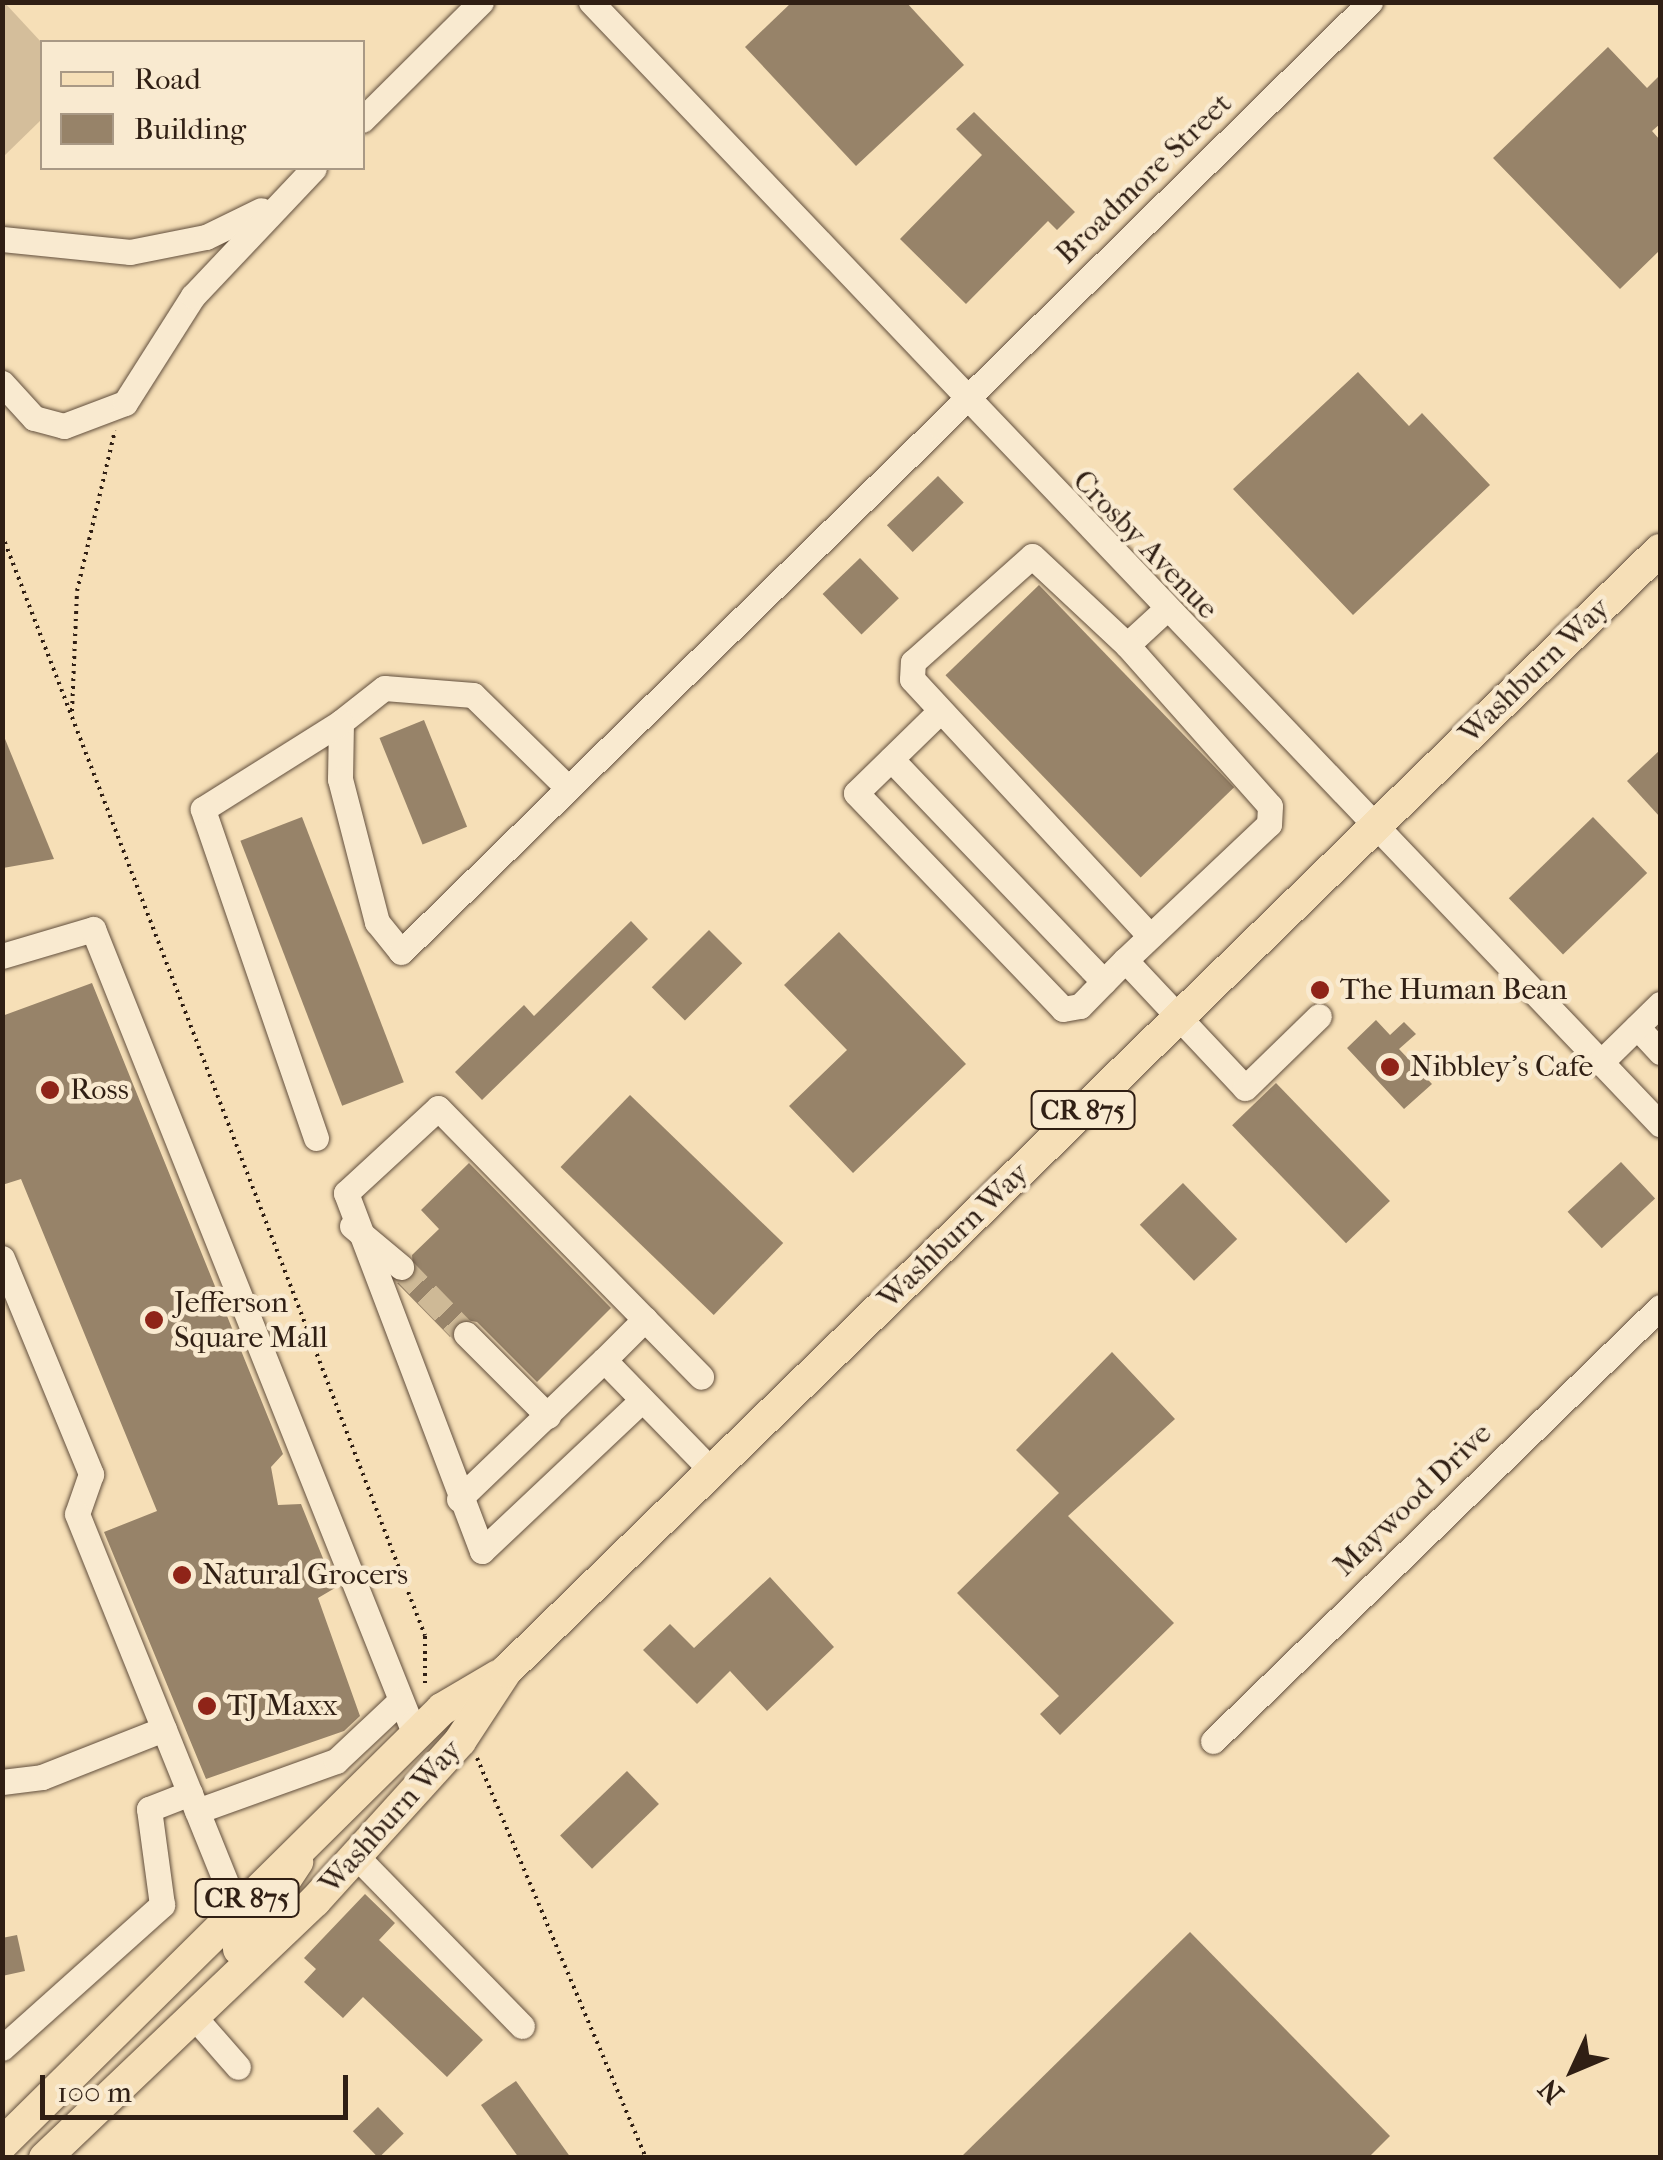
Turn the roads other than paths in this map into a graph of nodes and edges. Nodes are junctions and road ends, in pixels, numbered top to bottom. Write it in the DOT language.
graph roads {
  1 [pos="481,2"];
  2 [pos="591,2"];
  3 [pos="1370,2"];
  4 [pos="365,117"];
  5 [pos="312,170"];
  6 [pos="280,202"];
  7 [pos="2,238"];
  8 [pos="192,240"];
  9 [pos="209,278"];
  10 [pos="2,383"];
  11 [pos="963,402"];
  12 [pos="1660,550"];
  13 [pos="1164,611"];
  14 [pos="1127,645"];
  15 [pos="936,714"];
  16 [pos="341,722"];
  17 [pos="891,759"];
  18 [pos="568,788"];
  19 [pos="1373,828"];
  20 [pos="1150,936"];
  21 [pos="2,956"];
  22 [pos="1124,960"];
  23 [pos="1104,982"];
  24 [pos="1660,1004"];
  25 [pos="1179,1016"];
  26 [pos="1318,1016"];
  27 [pos="1637,1028"];
  28 [pos="1660,1052"];
  29 [pos="1600,1063"];
  30 [pos="1660,1124"];
  31 [pos="316,1138"];
  32 [pos="352,1226"];
  33 [pos="2,1258"];
  34 [pos="400,1267"];
  35 [pos="1660,1306"];
  36 [pos="645,1319"];
  37 [pos="466,1334"];
  38 [pos="604,1360"];
  39 [pos="701,1377"];
  40 [pos="642,1400"];
  41 [pos="548,1416"];
  42 [pos="712,1471"];
  43 [pos="459,1499"];
  44 [pos="506,1671"];
  45 [pos="400,1700"];
  46 [pos="164,1728"];
  47 [pos="415,1736"];
  48 [pos="1213,1741"];
  49 [pos="2,1782"];
  50 [pos="193,1802"];
  51 [pos="311,1836"];
  52 [pos="355,1856"];
  53 [pos="236,1908"];
  54 [pos="195,2018"];
  55 [pos="522,2026"];
  56 [pos="2,2048"];
  57 [pos="238,2066"];
  58 [pos="118,2090"];
  59 [pos="8,2133"];
  60 [pos="45,2158"];
  1 -- 4 [label="street"];
  2 -- 11 [label="street, Crosby Avenue"];
  3 -- 11 [label="street, Broadmore Street"];
  5 -- 6 [label="street"];
  6 -- 8 [label="street"];
  6 -- 9 [label="street"];
  7 -- 8 [label="street"];
  8 -- 9 [label="street"];
  9 -- 10 [label="street"];
  11 -- 13 [label="street, Crosby Avenue"];
  11 -- 18 [label="street, Broadmore Street"];
  12 -- 19 [label="main road, Washburn Way / CR 875"];
  13 -- 14 [label="street"];
  13 -- 19 [label="street, Crosby Avenue"];
  14 -- 15 [label="street"];
  14 -- 20 [label="street"];
  15 -- 17 [label="street"];
  15 -- 20 [label="street"];
  16 -- 18 [label="street"];
  16 -- 18 [label="street, Broadmore Street"];
  16 -- 31 [label="street"];
  17 -- 23 [label="street"];
  17 -- 23 [label="street"];
  19 -- 25 [label="main road, Washburn Way / CR 875"];
  19 -- 29 [label="street, Crosby Avenue"];
  20 -- 22 [label="street"];
  21 -- 45 [label="street"];
  22 -- 23 [label="street"];
  22 -- 25 [label="street"];
  24 -- 27 [label="street"];
  25 -- 26 [label="street"];
  25 -- 42 [label="main road, Washburn Way / CR 875"];
  27 -- 28 [label="street"];
  27 -- 29 [label="street"];
  29 -- 30 [label="street, Crosby Avenue"];
  32 -- 34 [label="street"];
  32 -- 36 [label="street"];
  32 -- 43 [label="street"];
  33 -- 46 [label="street"];
  35 -- 48 [label="street, Maywood Drive"];
  36 -- 38 [label="street"];
  36 -- 39 [label="street"];
  37 -- 41 [label="street"];
  38 -- 40 [label="street"];
  38 -- 41 [label="street"];
  40 -- 42 [label="street"];
  40 -- 43 [label="street"];
  41 -- 43 [label="street"];
  42 -- 44 [label="main road, Washburn Way / CR 875"];
  44 -- 47 [label="main road, Washburn Way / CR 875"];
  44 -- 52 [label="main road, Washburn Way / CR 875"];
  45 -- 47 [label="street"];
  45 -- 50 [label="street"];
  46 -- 49 [label="street"];
  46 -- 50 [label="street"];
  47 -- 51 [label="main road, Washburn Way / CR 875"];
  47 -- 52 [label="main road"];
  50 -- 53 [label="street"];
  50 -- 56 [label="street"];
  51 -- 53 [label="main road, Washburn Way / CR 875"];
  51 -- 54 [label="main road"];
  52 -- 54 [label="main road, Washburn Way / CR 875"];
  52 -- 55 [label="street"];
  53 -- 58 [label="main road"];
  53 -- 59 [label="main road, Washburn Way / CR 875"];
  54 -- 57 [label="street"];
  54 -- 58 [label="main road, Washburn Way / CR 875"];
  58 -- 60 [label="main road, Washburn Way / CR 875"];
}
